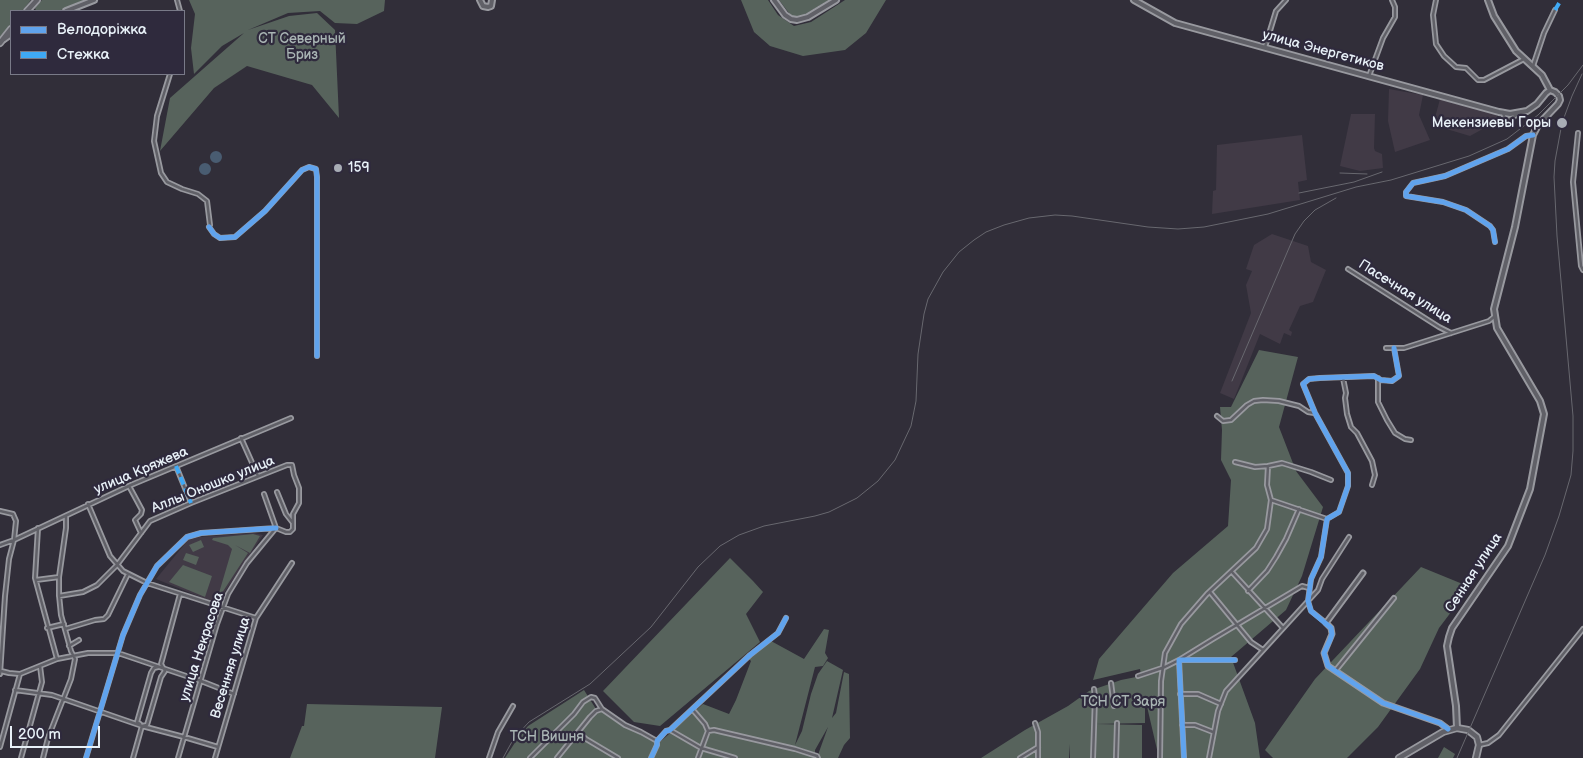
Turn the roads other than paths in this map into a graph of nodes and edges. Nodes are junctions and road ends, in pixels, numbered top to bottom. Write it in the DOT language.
graph roads {
  1 [pos="37,0"];
  2 [pos="94,0"];
  3 [pos="480,0"];
  4 [pos="492,0"];
  5 [pos="774,0"];
  6 [pos="836,0"];
  7 [pos="1134,0"];
  8 [pos="1286,0"];
  9 [pos="1392,0"];
  10 [pos="1436,0"];
  11 [pos="1488,0"];
  12 [pos="32,5"];
  13 [pos="28,10"];
  14 [pos="32,10"];
  15 [pos="69,10"];
  16 [pos="1555,10"];
  17 [pos="10,30"];
  18 [pos="10,35"];
  19 [pos="0,43"];
  20 [pos="1265,47"];
  21 [pos="1524,59"];
  22 [pos="1533,66"];
  23 [pos="170,75"];
  24 [pos="1369,76"];
  25 [pos="1550,90"];
  26 [pos="1503,112"];
  27 [pos="1518,113"];
  28 [pos="1578,133"];
  29 [pos="1533,135"];
  30 [pos="1495,242"];
  31 [pos="1348,268"];
  32 [pos="1583,270"];
  33 [pos="1495,316"];
  34 [pos="1452,333"];
  35 [pos="1386,348"];
  36 [pos="1394,348"];
  37 [pos="317,356"];
  38 [pos="1344,378"];
  39 [pos="1378,378"];
  40 [pos="1315,414"];
  41 [pos="1217,416"];
  42 [pos="291,418"];
  43 [pos="242,438"];
  44 [pos="1411,440"];
  45 [pos="1235,462"];
  46 [pos="176,466"];
  47 [pos="1268,466"];
  48 [pos="258,476"];
  49 [pos="1331,480"];
  50 [pos="1372,485"];
  51 [pos="129,486"];
  52 [pos="277,492"];
  53 [pos="264,494"];
  54 [pos="1271,500"];
  55 [pos="191,503"];
  56 [pos="88,504"];
  57 [pos="1299,509"];
  58 [pos="0,511"];
  59 [pos="66,516"];
  60 [pos="1328,517"];
  61 [pos="294,523"];
  62 [pos="38,528"];
  63 [pos="276,528"];
  64 [pos="141,533"];
  65 [pos="1349,537"];
  66 [pos="14,540"];
  67 [pos="0,545"];
  68 [pos="292,563"];
  69 [pos="117,565"];
  70 [pos="1232,572"];
  71 [pos="1363,573"];
  72 [pos="128,574"];
  73 [pos="59,577"];
  74 [pos="36,580"];
  75 [pos="147,583"];
  76 [pos="1309,588"];
  77 [pos="1248,591"];
  78 [pos="1210,592"];
  79 [pos="180,594"];
  80 [pos="59,596"];
  81 [pos="1394,598"];
  82 [pos="1308,602"];
  83 [pos="1263,608"];
  84 [pos="222,609"];
  85 [pos="256,618"];
  86 [pos="786,618"];
  87 [pos="1326,623"];
  88 [pos="64,624"];
  89 [pos="1236,625"];
  90 [pos="48,628"];
  91 [pos="1283,628"];
  92 [pos="1583,629"];
  93 [pos="65,630"];
  94 [pos="79,640"];
  95 [pos="69,646"];
  96 [pos="1263,650"];
  97 [pos="118,653"];
  98 [pos="73,655"];
  99 [pos="57,658"];
  100 [pos="1179,660"];
  101 [pos="1235,660"];
  102 [pos="40,666"];
  103 [pos="160,666"];
  104 [pos="1161,669"];
  105 [pos="1336,670"];
  106 [pos="1,672"];
  107 [pos="20,674"];
  108 [pos="1138,676"];
  109 [pos="201,681"];
  110 [pos="1111,683"];
  111 [pos="1094,689"];
  112 [pos="16,690"];
  113 [pos="39,694"];
  114 [pos="234,694"];
  115 [pos="1180,694"];
  116 [pos="64,699"];
  117 [pos="1221,704"];
  118 [pos="513,706"];
  119 [pos="1114,706"];
  120 [pos="692,709"];
  121 [pos="602,710"];
  122 [pos="100,711"];
  123 [pos="1117,723"];
  124 [pos="1035,724"];
  125 [pos="1182,725"];
  126 [pos="142,726"];
  127 [pos="1457,728"];
  128 [pos="1448,729"];
  129 [pos="670,730"];
  130 [pos="708,731"];
  131 [pos="578,732"];
  132 [pos="1213,732"];
  133 [pos="184,736"];
  134 [pos="657,741"];
  135 [pos="1479,745"];
  136 [pos="0,747"];
  137 [pos="218,747"];
  138 [pos="1038,747"];
  139 [pos="701,748"];
  140 [pos="21,758"];
  141 [pos="43,758"];
  142 [pos="86,758"];
  143 [pos="133,758"];
  144 [pos="178,758"];
  145 [pos="215,758"];
  146 [pos="489,758"];
  147 [pos="530,758"];
  148 [pos="557,758"];
  149 [pos="618,758"];
  150 [pos="651,758"];
  151 [pos="698,758"];
  152 [pos="735,758"];
  153 [pos="818,758"];
  154 [pos="1020,758"];
  155 [pos="1038,758"];
  156 [pos="1093,758"];
  157 [pos="1116,758"];
  158 [pos="1160,758"];
  159 [pos="1184,758"];
  160 [pos="1209,758"];
  161 [pos="1399,758"];
  162 [pos="1476,758"];
  1 -- 12 [label="main road"];
  2 -- 15 [label="main road"];
  3 -- 4 [label="main road"];
  5 -- 6 [label="main road"];
  7 -- 20 [label="main road, улица Энергетиков"];
  8 -- 20 [label="street"];
  9 -- 24 [label="street"];
  10 -- 21 [label="street"];
  11 -- 21 [label="main road"];
  12 -- 13 [label="main road"];
  12 -- 14 [label="street"];
  16 -- 22 [label="street"];
  17 -- 19 [label="main road"];
  18 -- 19 [label="main road"];
  20 -- 24 [label="main road, улица Энергетиков"];
  21 -- 22 [label="main road"];
  22 -- 25 [label="main road"];
  23 -- 37 [label="street"];
  24 -- 26 [label="main road, улица Энергетиков"];
  25 -- 27 [label="main road"];
  25 -- 29 [label="main road, Сенная улица"];
  26 -- 27 [label="main road, улица Энергетиков"];
  26 -- 27 [label="street"];
  28 -- 32 [label="street"];
  29 -- 30 [label="street"];
  29 -- 33 [label="main road, Сенная улица"];
  31 -- 34 [label="street, Пасечная улица"];
  33 -- 34 [label="street"];
  33 -- 127 [label="main road, Сенная улица"];
  34 -- 36 [label="street"];
  35 -- 36 [label="street"];
  36 -- 39 [label="street"];
  38 -- 39 [label="street"];
  38 -- 40 [label="street"];
  38 -- 50 [label="street"];
  39 -- 44 [label="street"];
  40 -- 41 [label="street"];
  40 -- 60 [label="street"];
  42 -- 43 [label="street, улица Кряжева"];
  43 -- 46 [label="street, улица Кряжева"];
  43 -- 48 [label="street"];
  45 -- 47 [label="street"];
  46 -- 51 [label="street, улица Кряжева"];
  46 -- 55 [label="street"];
  47 -- 49 [label="street"];
  47 -- 54 [label="street"];
  48 -- 55 [label="street, Аллы Оношко улица"];
  48 -- 61 [label="street, Аллы Оношко улица"];
  51 -- 56 [label="street, улица Кряжева"];
  51 -- 64 [label="street"];
  52 -- 61 [label="street"];
  53 -- 63 [label="street"];
  54 -- 57 [label="street"];
  54 -- 70 [label="street"];
  55 -- 64 [label="street, Аллы Оношко улица"];
  56 -- 59 [label="street, улица Кряжева"];
  56 -- 69 [label="street"];
  57 -- 60 [label="street"];
  57 -- 77 [label="street"];
  58 -- 66 [label="street"];
  59 -- 62 [label="street, улица Кряжева"];
  59 -- 73 [label="street"];
  60 -- 76 [label="street"];
  61 -- 63 [label="street"];
  62 -- 66 [label="street, улица Кряжева"];
  62 -- 74 [label="street"];
  63 -- 75 [label="street"];
  63 -- 84 [label="street, улица Некрасова"];
  64 -- 69 [label="street, Аллы Оношко улица"];
  65 -- 82 [label="street"];
  66 -- 67 [label="street, улица Кряжева"];
  66 -- 106 [label="street"];
  68 -- 85 [label="street, Весенняя улица"];
  69 -- 72 [label="street"];
  69 -- 80 [label="street, Аллы Оношко улица"];
  70 -- 77 [label="street"];
  70 -- 78 [label="street"];
  71 -- 87 [label="street"];
  72 -- 75 [label="street"];
  72 -- 93 [label="street"];
  73 -- 74 [label="street"];
  73 -- 80 [label="street"];
  74 -- 90 [label="street"];
  75 -- 79 [label="street"];
  75 -- 97 [label="street"];
  76 -- 82 [label="street"];
  76 -- 83 [label="street"];
  77 -- 83 [label="street"];
  78 -- 89 [label="street"];
  78 -- 104 [label="street"];
  79 -- 84 [label="street"];
  79 -- 103 [label="street"];
  80 -- 88 [label="street"];
  81 -- 105 [label="street"];
  82 -- 87 [label="street"];
  82 -- 91 [label="street"];
  83 -- 89 [label="street"];
  83 -- 91 [label="street"];
  84 -- 85 [label="street"];
  84 -- 109 [label="street, улица Некрасова"];
  85 -- 114 [label="street, Весенняя улица"];
  86 -- 120 [label="street"];
  87 -- 105 [label="street"];
  88 -- 90 [label="street"];
  88 -- 93 [label="street"];
  89 -- 96 [label="street"];
  89 -- 100 [label="street"];
  90 -- 99 [label="street"];
  91 -- 96 [label="street"];
  92 -- 135 [label="street"];
  93 -- 95 [label="street"];
  94 -- 95 [label="street"];
  95 -- 98 [label="street"];
  96 -- 117 [label="street"];
  97 -- 98 [label="street"];
  97 -- 103 [label="street"];
  97 -- 122 [label="street"];
  98 -- 99 [label="street"];
  98 -- 116 [label="street"];
  99 -- 102 [label="street"];
  100 -- 101 [label="street"];
  100 -- 104 [label="street"];
  100 -- 115 [label="street"];
  102 -- 107 [label="street"];
  102 -- 113 [label="street"];
  103 -- 109 [label="street"];
  103 -- 126 [label="street"];
  103 -- 126 [label="street"];
  104 -- 108 [label="street"];
  104 -- 158 [label="street"];
  105 -- 128 [label="street"];
  106 -- 107 [label="street"];
  107 -- 112 [label="street"];
  109 -- 114 [label="street"];
  109 -- 133 [label="street, улица Некрасова"];
  110 -- 119 [label="street"];
  111 -- 156 [label="street"];
  112 -- 113 [label="street"];
  112 -- 136 [label="street"];
  113 -- 116 [label="street"];
  113 -- 140 [label="street"];
  114 -- 137 [label="street, Весенняя улица"];
  115 -- 117 [label="street"];
  115 -- 125 [label="street"];
  116 -- 122 [label="street"];
  116 -- 141 [label="street"];
  117 -- 132 [label="street"];
  118 -- 146 [label="street"];
  120 -- 129 [label="street"];
  120 -- 130 [label="street"];
  121 -- 131 [label="street"];
  121 -- 134 [label="street"];
  121 -- 147 [label="street"];
  122 -- 126 [label="street"];
  122 -- 142 [label="street"];
  123 -- 157 [label="street"];
  124 -- 138 [label="street"];
  125 -- 132 [label="street"];
  125 -- 159 [label="street"];
  126 -- 133 [label="street"];
  126 -- 143 [label="street"];
  127 -- 128 [label="main road"];
  127 -- 135 [label="main road"];
  128 -- 161 [label="main road"];
  129 -- 134 [label="street"];
  129 -- 139 [label="street"];
  130 -- 139 [label="street"];
  130 -- 153 [label="street"];
  131 -- 148 [label="street"];
  131 -- 149 [label="street"];
  132 -- 160 [label="street"];
  133 -- 137 [label="street"];
  133 -- 144 [label="street, улица Некрасова"];
  134 -- 150 [label="street"];
  135 -- 162 [label="main road"];
  137 -- 145 [label="street, Весенняя улица"];
  138 -- 154 [label="street"];
  138 -- 155 [label="street"];
  139 -- 151 [label="street"];
  139 -- 152 [label="street"];
}
